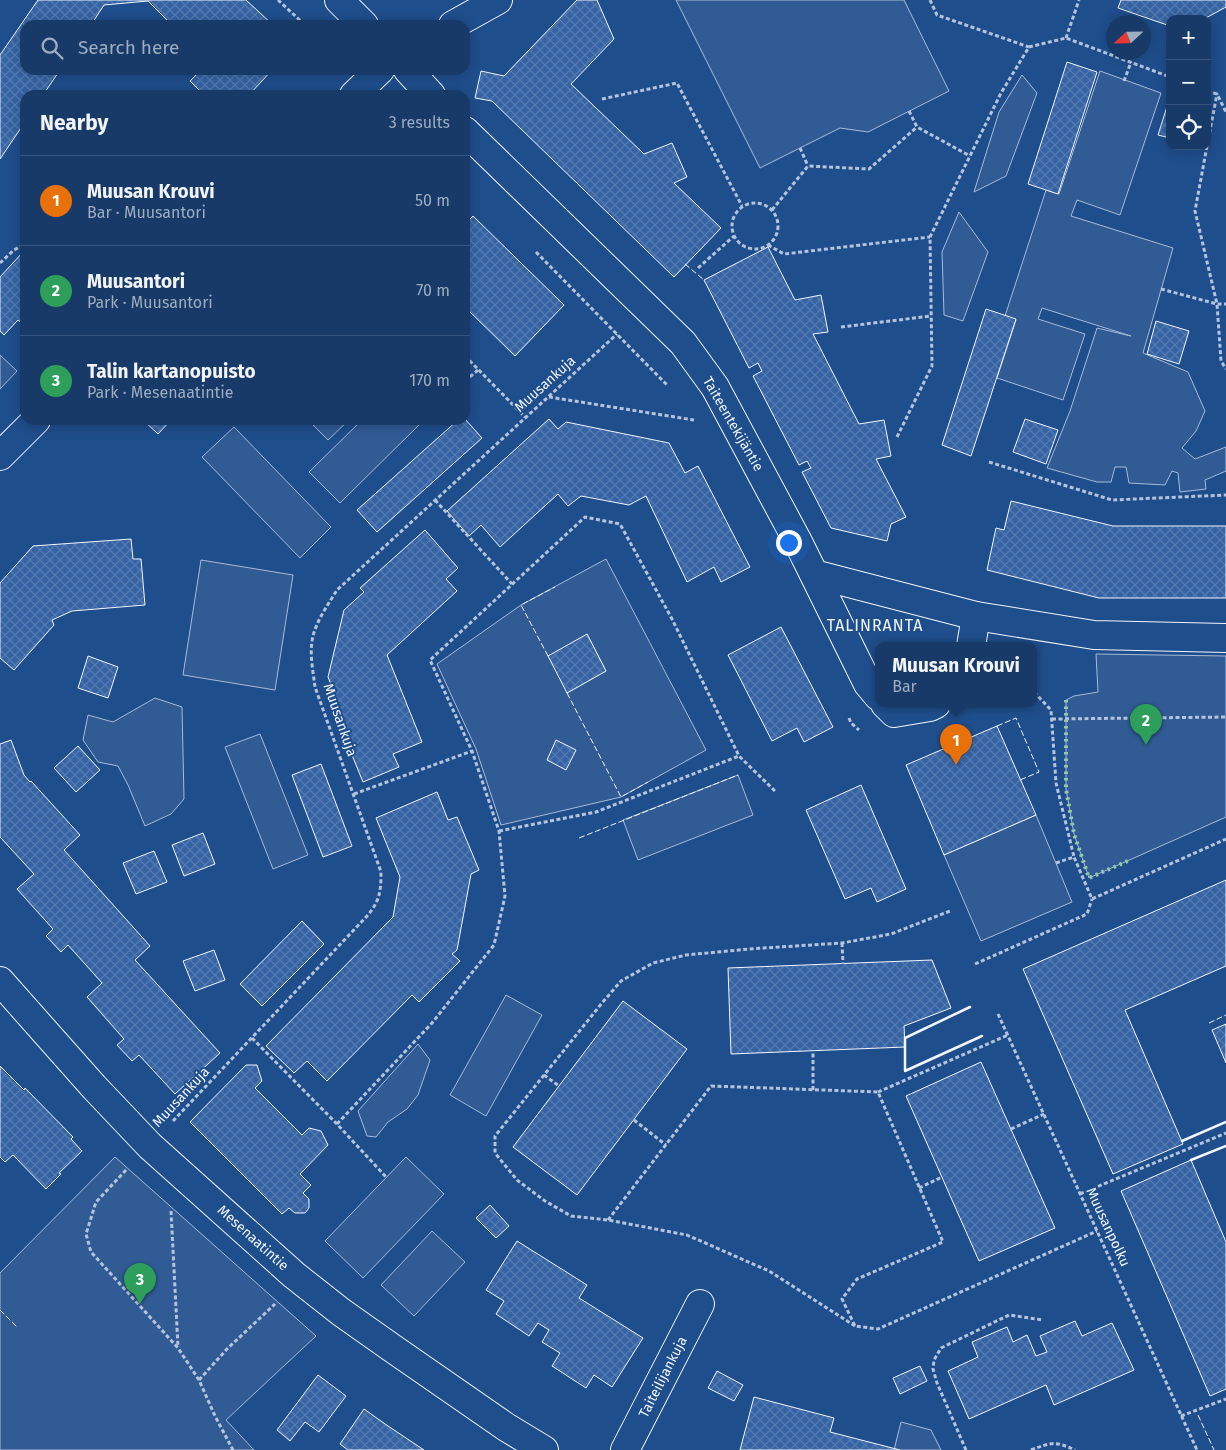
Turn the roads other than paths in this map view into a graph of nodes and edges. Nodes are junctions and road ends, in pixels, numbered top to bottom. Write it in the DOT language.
graph roads {
  1 [pos="339,0"];
  2 [pos="498,0"];
  3 [pos="359,20"];
  4 [pos="462,20"];
  5 [pos="375,75"];
  6 [pos="413,75"];
  7 [pos="359,90"];
  8 [pos="426,90"];
  9 [pos="470,136"];
  10 [pos="31,425"];
  11 [pos="0,456"];
  12 [pos="814,574"];
  13 [pos="976,616"];
  14 [pos="1226,638"];
  15 [pos="972,642"];
  16 [pos="875,692"];
  17 [pos="0,981"];
  18 [pos="700,1304"];
  19 [pos="544,1450"];
  20 [pos="625,1450"];
  1 -- 3 [label="street"];
  2 -- 4 [label="street"];
  5 -- 7 [label="street"];
  6 -- 8 [label="street"];
  9 -- 12 [label="street, Taiteentekijäntie"];
  10 -- 11 [label="street"];
  12 -- 13 [label="street"];
  12 -- 16 [label="street, Taiteentekijäntie"];
  13 -- 14 [label="street"];
  13 -- 15 [label="street"];
  17 -- 19 [label="street, Mesenaatintie"];
  18 -- 20 [label="street, Taiteilijankuja"];
}
